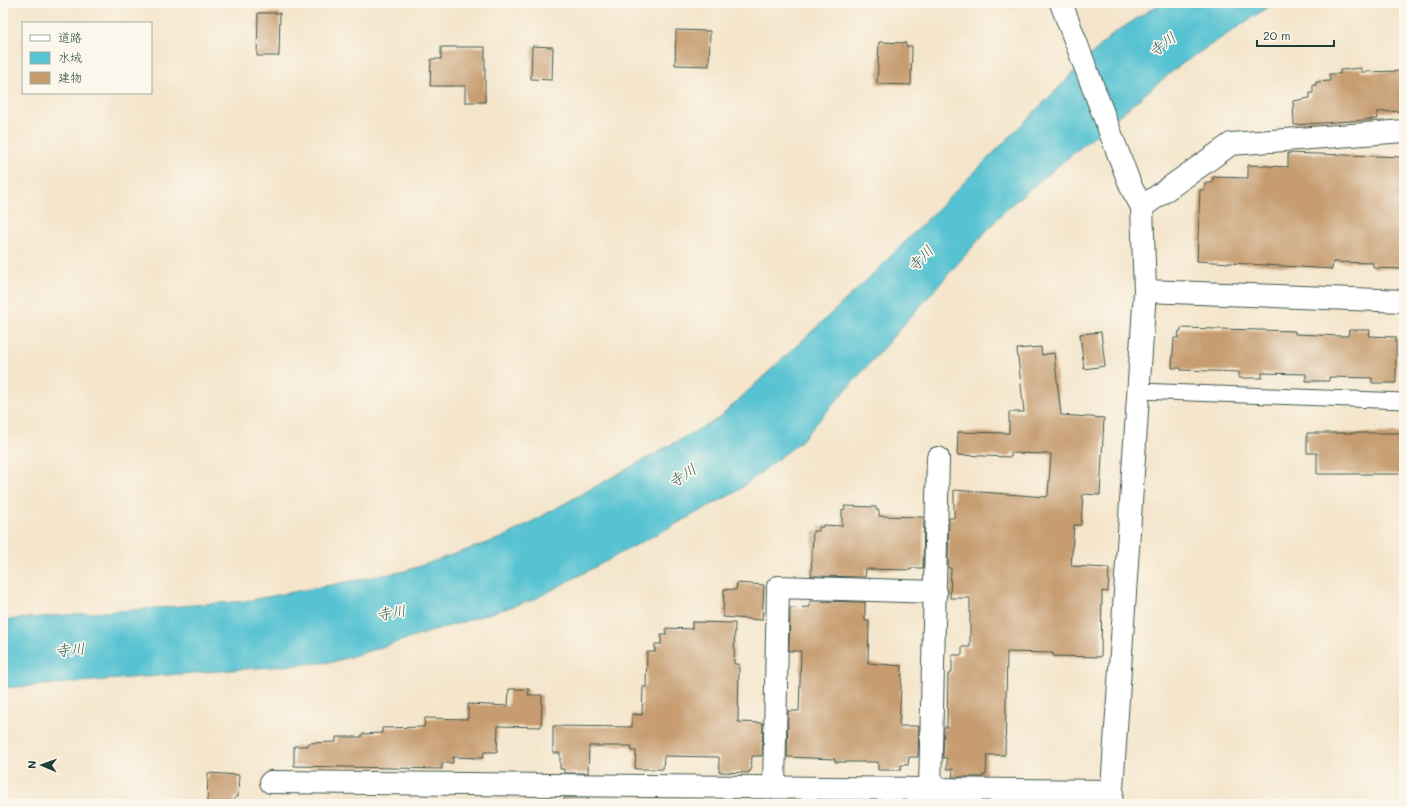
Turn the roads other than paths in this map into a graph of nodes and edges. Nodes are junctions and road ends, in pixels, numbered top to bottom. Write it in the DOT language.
graph roads {
  1 [pos="1064,10"];
  2 [pos="1404,131"];
  3 [pos="1142,207"];
  4 [pos="1145,291"];
  5 [pos="1404,301"];
  6 [pos="1138,391"];
  7 [pos="1404,401"];
  8 [pos="938,458"];
  9 [pos="936,592"];
  10 [pos="271,782"];
  11 [pos="774,787"];
  12 [pos="930,789"];
  13 [pos="1111,797"];
  1 -- 3 [label="street"];
  2 -- 3 [label="street"];
  3 -- 4 [label="street"];
  4 -- 5 [label="street"];
  4 -- 6 [label="street"];
  6 -- 7 [label="lane"];
  6 -- 13 [label="street"];
  8 -- 9 [label="street"];
  9 -- 11 [label="street"];
  9 -- 12 [label="street"];
  10 -- 11 [label="street"];
  11 -- 12 [label="street"];
  12 -- 13 [label="street"];
}
